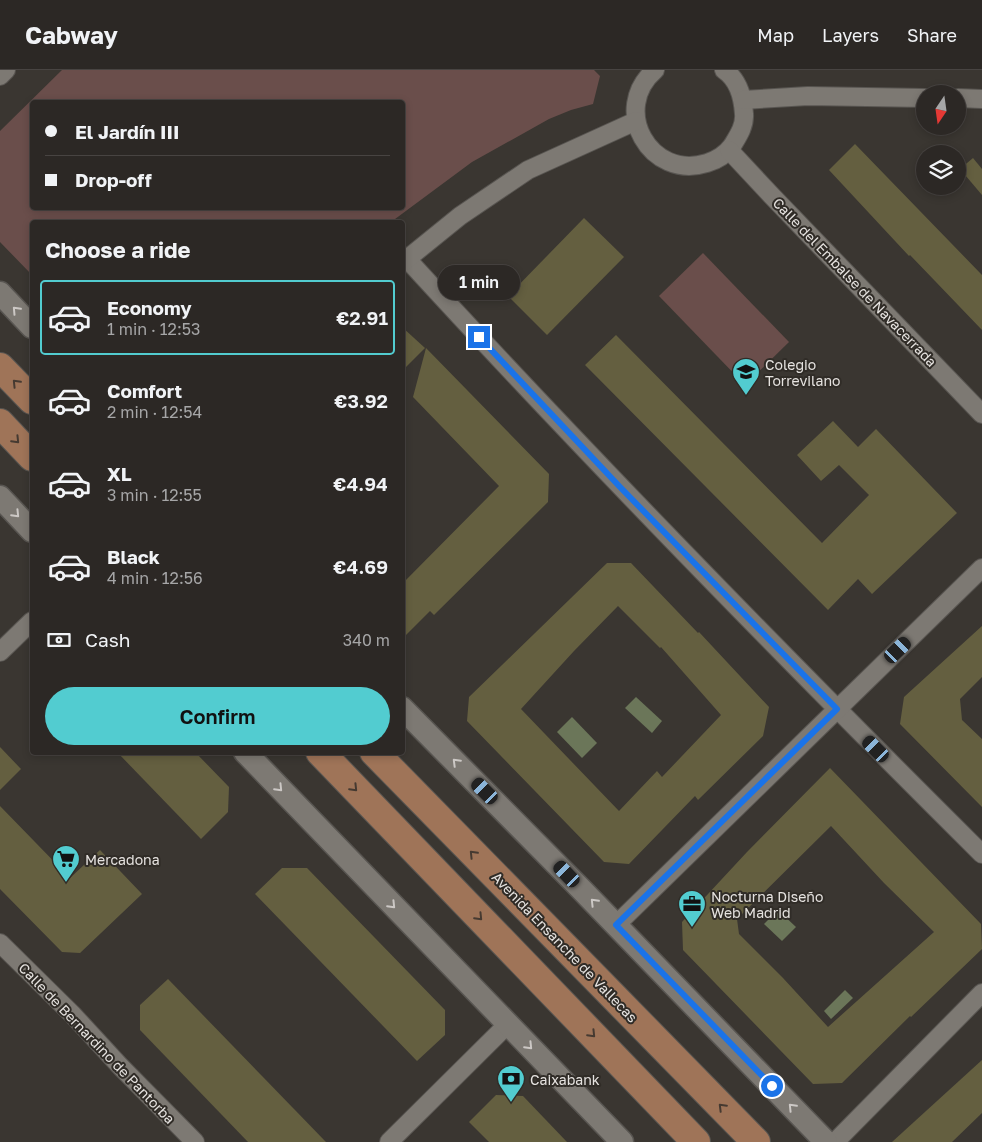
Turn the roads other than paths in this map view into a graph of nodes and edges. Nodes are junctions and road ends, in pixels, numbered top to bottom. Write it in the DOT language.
graph roads {
  1 [pos="6,70"];
  2 [pos="653,70"];
  3 [pos="724,70"];
  4 [pos="0,76"];
  5 [pos="916,98"];
  6 [pos="966,98"];
  7 [pos="982,99"];
  8 [pos="743,100"];
  9 [pos="636,121"];
  10 [pos="729,150"];
  11 [pos="405,261"];
  12 [pos="0,293"];
  13 [pos="30,325"];
  14 [pos="0,367"];
  15 [pos="30,398"];
  16 [pos="982,414"];
  17 [pos="0,423"];
  18 [pos="30,455"];
  19 [pos="0,497"];
  20 [pos="30,529"];
  21 [pos="982,568"];
  22 [pos="30,623"];
  23 [pos="0,652"];
  24 [pos="837,709"];
  25 [pos="405,711"];
  26 [pos="248,755"];
  27 [pos="323,755"];
  28 [pos="377,755"];
  29 [pos="982,854"];
  30 [pos="616,925"];
  31 [pos="0,943"];
  32 [pos="982,993"];
  33 [pos="508,1024"];
  34 [pos="195,1142"];
  35 [pos="389,1142"];
  36 [pos="622,1142"];
  37 [pos="696,1142"];
  38 [pos="756,1142"];
  39 [pos="826,1142"];
  40 [pos="835,1142"];
  1 -- 4 [label="street"];
  2 -- 9 [label="street"];
  3 -- 8 [label="street"];
  5 -- 8 [label="street"];
  6 -- 7 [label="street"];
  8 -- 10 [label="street"];
  9 -- 10 [label="street"];
  9 -- 11 [label="street"];
  10 -- 16 [label="street, Calle del Embalse de Navacerrada"];
  11 -- 24 [label="street"];
  13 -- 12 [label="street, one-way"];
  15 -- 14 [label="main road, one-way"];
  17 -- 18 [label="main road, one-way"];
  19 -- 20 [label="street, one-way"];
  21 -- 24 [label="street"];
  22 -- 23 [label="street"];
  24 -- 29 [label="street"];
  24 -- 30 [label="street"];
  30 -- 25 [label="street, one-way"];
  26 -- 33 [label="street, one-way"];
  27 -- 37 [label="main road, one-way"];
  38 -- 28 [label="main road, Avenida Ensanche de Vallecas, one-way"];
  39 -- 30 [label="street, one-way"];
  31 -- 34 [label="street, Calle de Bernardino de Pantorba"];
  32 -- 40 [label="street"];
  33 -- 35 [label="street"];
  33 -- 36 [label="street, one-way"];
}
